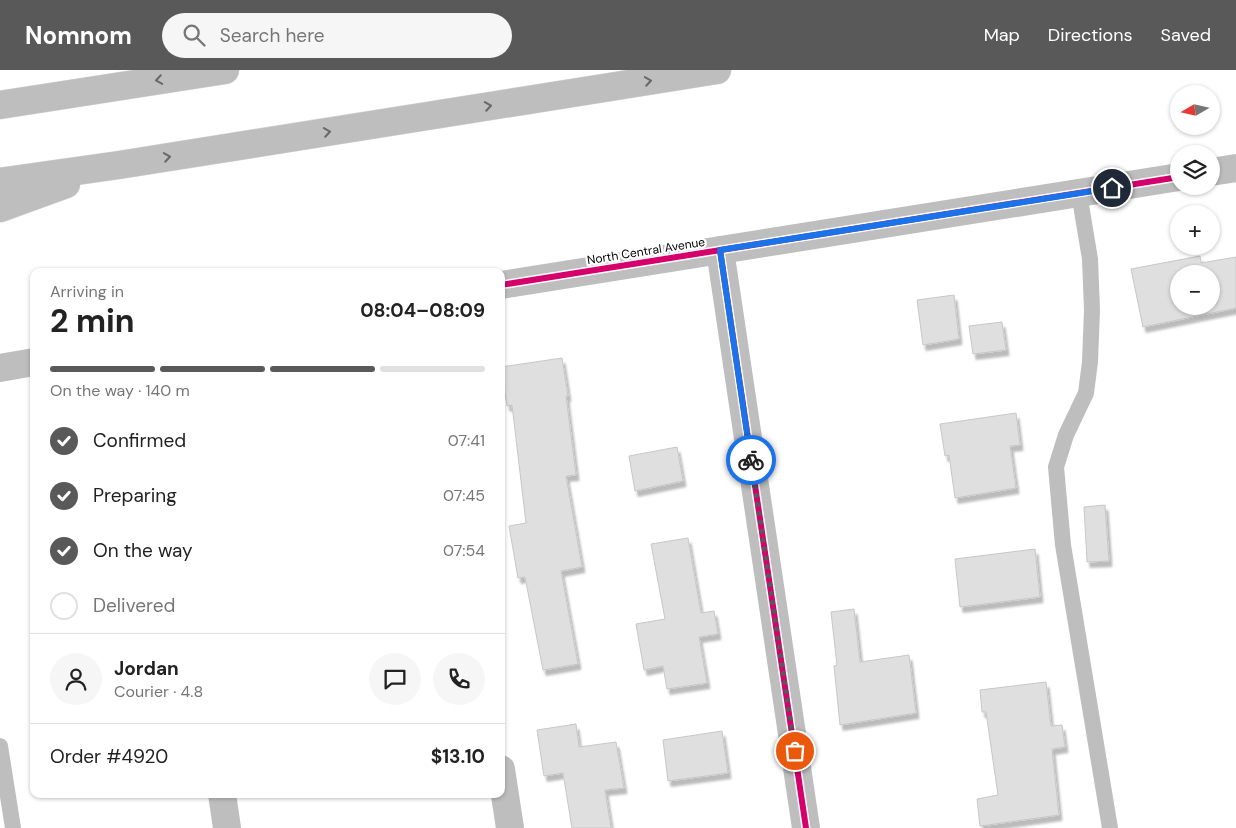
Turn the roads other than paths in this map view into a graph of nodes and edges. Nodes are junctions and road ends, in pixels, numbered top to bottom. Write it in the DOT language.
graph roads {
  1 [pos="225,70"];
  2 [pos="717,70"];
  3 [pos="0,105"];
  4 [pos="119,165"];
  5 [pos="1236,168"];
  6 [pos="1220,171"];
  7 [pos="1170,178"];
  8 [pos="0,182"];
  9 [pos="1079,193"];
  10 [pos="0,208"];
  11 [pos="720,250"];
  12 [pos="505,284"];
  13 [pos="30,363"];
  14 [pos="0,368"];
  15 [pos="0,746"];
  16 [pos="505,795"];
  17 [pos="223,798"];
  18 [pos="13,828"];
  19 [pos="227,828"];
  20 [pos="510,828"];
  21 [pos="806,828"];
  22 [pos="1110,828"];
  1 -- 3 [label="main road, one-way"];
  4 -- 2 [label="main road, one-way"];
  4 -- 8 [label="main road"];
  4 -- 10 [label="main road"];
  5 -- 6 [label="main road"];
  7 -- 9 [label="main road, North Central Avenue"];
  9 -- 11 [label="main road, North Central Avenue"];
  9 -- 22 [label="lane"];
  11 -- 12 [label="main road, North Central Avenue"];
  11 -- 21 [label="main road"];
  13 -- 14 [label="main road"];
  15 -- 18 [label="lane"];
  16 -- 20 [label="main road"];
  17 -- 19 [label="main road"];
}
